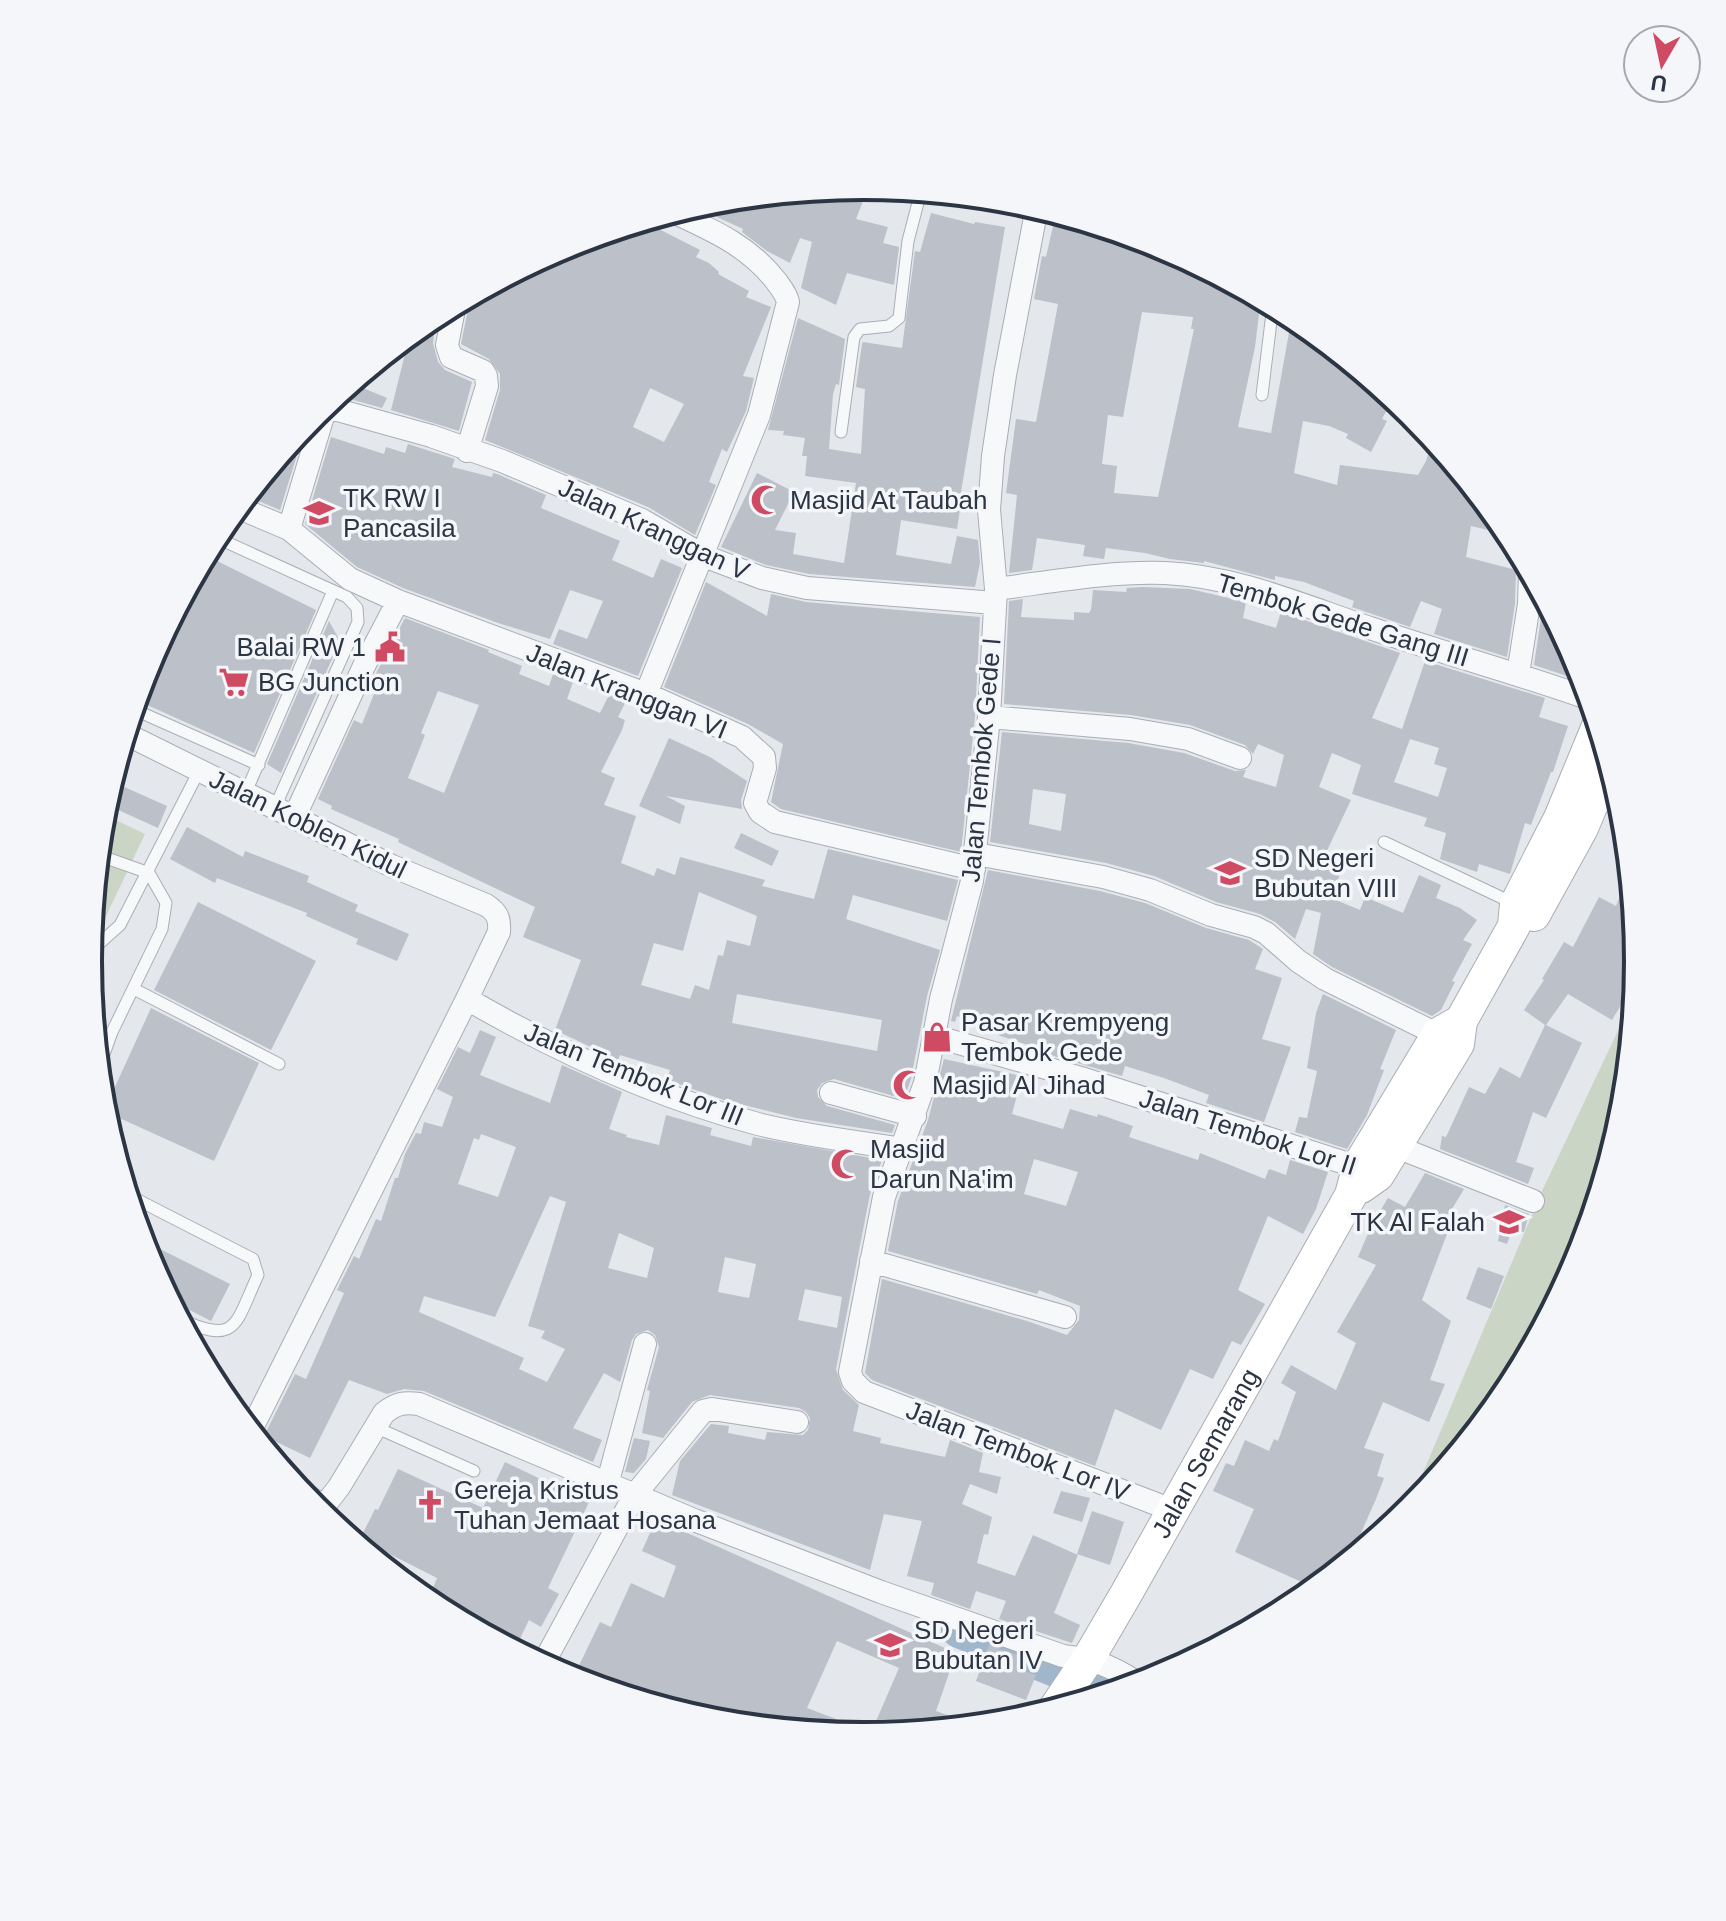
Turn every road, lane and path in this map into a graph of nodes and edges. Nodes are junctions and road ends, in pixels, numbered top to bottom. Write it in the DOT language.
graph roads {
  1 [pos="918,202"];
  2 [pos="1035,219"];
  3 [pos="689,220"];
  4 [pos="1271,319"];
  5 [pos="452,321"];
  6 [pos="1262,395"];
  7 [pos="339,409"];
  8 [pos="318,430"];
  9 [pos="841,432"];
  10 [pos="467,451"];
  11 [pos="248,512"];
  12 [pos="289,529"];
  13 [pos="227,543"];
  14 [pos="704,556"];
  15 [pos="333,591"];
  16 [pos="1529,593"];
  17 [pos="996,596"];
  18 [pos="398,601"];
  19 [pos="1518,674"];
  20 [pos="646,694"];
  21 [pos="1576,694"];
  22 [pos="143,713"];
  23 [pos="989,717"];
  24 [pos="135,739"];
  25 [pos="1592,742"];
  26 [pos="1240,758"];
  27 [pos="259,765"];
  28 [pos="199,771"];
  29 [pos="1602,781"];
  30 [pos="246,792"];
  31 [pos="284,812"];
  32 [pos="1384,842"];
  33 [pos="109,859"];
  34 [pos="975,861"];
  35 [pos="149,873"];
  36 [pos="1522,915"];
  37 [pos="103,940"];
  38 [pos="134,989"];
  39 [pos="467,999"];
  40 [pos="1452,1033"];
  41 [pos="934,1036"];
  42 [pos="107,1045"];
  43 [pos="279,1064"];
  44 [pos="831,1093"];
  45 [pos="915,1116"];
  46 [pos="1397,1147"];
  47 [pos="903,1149"];
  48 [pos="1363,1178"];
  49 [pos="1533,1201"];
  50 [pos="141,1202"];
  51 [pos="871,1261"];
  52 [pos="1065,1317"];
  53 [pos="196,1327"];
  54 [pos="645,1344"];
  55 [pos="864,1392"];
  56 [pos="256,1420"];
  57 [pos="797,1422"];
  58 [pos="375,1427"];
  59 [pos="474,1471"];
  60 [pos="607,1485"];
  61 [pos="634,1496"];
  62 [pos="330,1503"];
  63 [pos="1172,1510"];
  64 [pos="549,1653"];
  65 [pos="1125,1675"];
  66 [pos="1072,1687"];
  1 -- 9 [label="lane"];
  2 -- 17 [label="street, Jalan Tembok Gede I"];
  3 -- 14 [label="street"];
  4 -- 6 [label="lane"];
  5 -- 10 [label="street"];
  7 -- 10 [label="street, Jalan Kranggan V"];
  8 -- 12 [label="street"];
  10 -- 14 [label="street, Jalan Kranggan V"];
  11 -- 12 [label="street, Jalan Kranggan VI"];
  12 -- 18 [label="street, Jalan Kranggan VI"];
  13 -- 15 [label="lane"];
  14 -- 17 [label="street, Jalan Kranggan V"];
  14 -- 20 [label="street"];
  15 -- 27 [label="lane"];
  15 -- 31 [label="lane"];
  16 -- 19 [label="street"];
  17 -- 19 [label="street, Tembok Gede Gang III"];
  17 -- 23 [label="street, Jalan Tembok Gede I"];
  18 -- 20 [label="street, Jalan Kranggan VI"];
  18 -- 31 [label="street"];
  19 -- 21 [label="street, Tembok Gede Gang III"];
  20 -- 34 [label="street, Jalan Kranggan VI"];
  22 -- 27 [label="lane"];
  23 -- 26 [label="street"];
  23 -- 34 [label="street, Jalan Tembok Gede I"];
  24 -- 28 [label="street, Jalan Koblen Kidul"];
  25 -- 36 [label="street, Jalan Semarang"];
  27 -- 30 [label="lane"];
  28 -- 30 [label="street, Jalan Koblen Kidul"];
  28 -- 35 [label="lane"];
  29 -- 36 [label="street, Jalan Semarang"];
  30 -- 31 [label="street, Jalan Koblen Kidul"];
  31 -- 39 [label="street, Jalan Koblen Kidul"];
  32 -- 36 [label="lane"];
  33 -- 35 [label="lane"];
  34 -- 40 [label="street"];
  34 -- 41 [label="street, Jalan Tembok Gede I"];
  35 -- 37 [label="lane"];
  35 -- 38 [label="lane"];
  36 -- 40 [label="street, Jalan Semarang"];
  38 -- 42 [label="lane"];
  38 -- 43 [label="lane"];
  39 -- 47 [label="street, Jalan Tembok Lor III"];
  39 -- 56 [label="street"];
  40 -- 46 [label="street, Jalan Semarang"];
  40 -- 48 [label="street, Jalan Semarang"];
  41 -- 45 [label="street, Jalan Tembok Gede I"];
  41 -- 48 [label="street, Jalan Tembok Lor II"];
  44 -- 45 [label="street"];
  45 -- 47 [label="street, Jalan Tembok Gede I"];
  46 -- 48 [label="street, Jalan Semarang"];
  46 -- 49 [label="street"];
  47 -- 51 [label="street, Jalan Tembok Gede I"];
  48 -- 63 [label="street, Jalan Semarang"];
  50 -- 53 [label="lane"];
  51 -- 52 [label="street"];
  51 -- 55 [label="street, Jalan Tembok Gede I"];
  54 -- 60 [label="street"];
  55 -- 63 [label="street, Jalan Tembok Lor IV"];
  57 -- 61 [label="street"];
  58 -- 59 [label="lane"];
  58 -- 60 [label="street"];
  58 -- 62 [label="street"];
  60 -- 61 [label="street"];
  61 -- 64 [label="street"];
  61 -- 66 [label="street"];
  63 -- 66 [label="street, Jalan Semarang"];
  65 -- 66 [label="street"];
}
